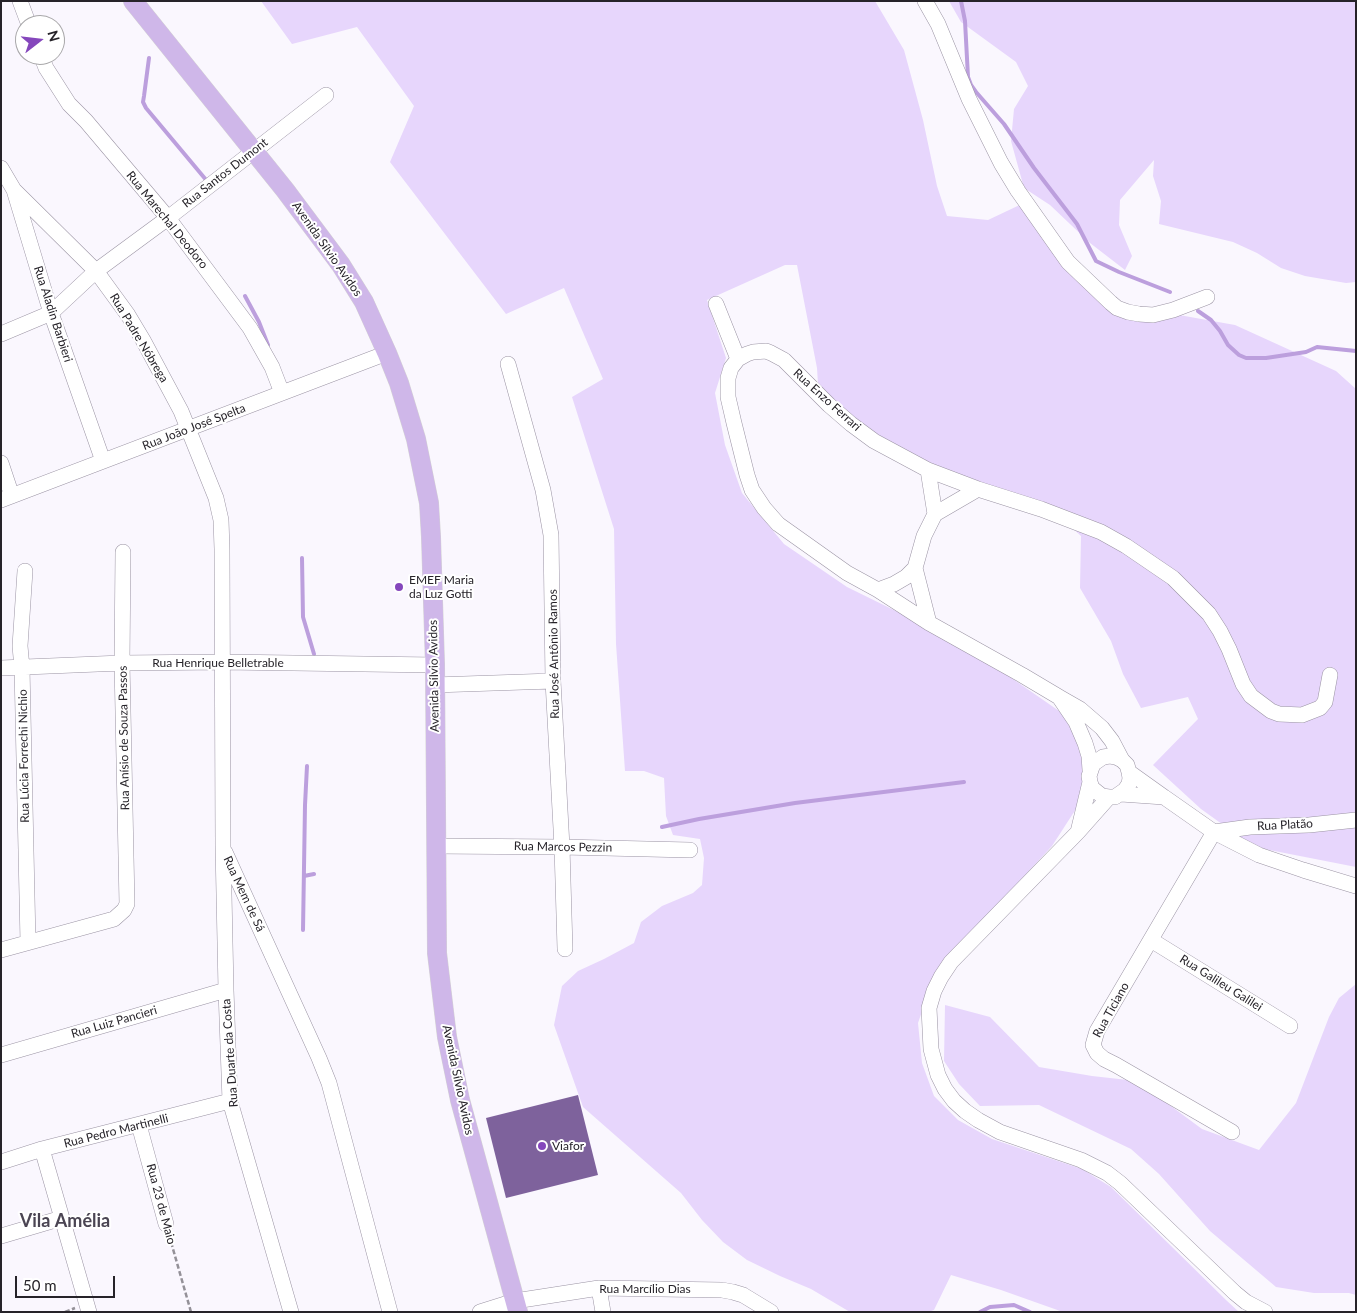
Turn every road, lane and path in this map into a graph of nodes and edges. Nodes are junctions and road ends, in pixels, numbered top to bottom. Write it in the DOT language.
graph roads {
  1 [pos="20,1"];
  2 [pos="134,1"];
  3 [pos="924,1"];
  4 [pos="25,15"];
  5 [pos="45,65"];
  6 [pos="326,95"];
  7 [pos="253,152"];
  8 [pos="1,168"];
  9 [pos="14,190"];
  10 [pos="168,218"];
  11 [pos="96,271"];
  12 [pos="1206,297"];
  13 [pos="716,304"];
  14 [pos="51,313"];
  15 [pos="1,334"];
  16 [pos="387,353"];
  17 [pos="738,359"];
  18 [pos="508,364"];
  19 [pos="282,393"];
  20 [pos="188,430"];
  21 [pos="103,461"];
  22 [pos="1,463"];
  23 [pos="928,470"];
  24 [pos="978,490"];
  25 [pos="7,498"];
  26 [pos="935,514"];
  27 [pos="123,552"];
  28 [pos="915,568"];
  29 [pos="26,570"];
  30 [pos="878,590"];
  31 [pos="928,623"];
  32 [pos="223,662"];
  33 [pos="122,663"];
  34 [pos="435,666"];
  35 [pos="1,668"];
  36 [pos="22,668"];
  37 [pos="1330,675"];
  38 [pos="553,681"];
  39 [pos="434,685"];
  40 [pos="1059,697"];
  41 [pos="1126,766"];
  42 [pos="1090,776"];
  43 [pos="1115,796"];
  44 [pos="1164,797"];
  45 [pos="1356,820"];
  46 [pos="1078,832"];
  47 [pos="1214,832"];
  48 [pos="223,846"];
  49 [pos="435,846"];
  50 [pos="562,846"];
  51 [pos="690,850"];
  52 [pos="1356,886"];
  53 [pos="1151,940"];
  54 [pos="28,942"];
  55 [pos="565,949"];
  56 [pos="1,950"];
  57 [pos="226,990"];
  58 [pos="1290,1026"];
  59 [pos="1,1055"];
  60 [pos="230,1101"];
  61 [pos="139,1125"];
  62 [pos="1232,1132"];
  63 [pos="42,1150"];
  64 [pos="1,1162"];
  65 [pos="62,1218"];
  66 [pos="166,1224"];
  67 [pos="1,1236"];
  68 [pos="599,1288"];
  69 [pos="516,1306"];
  70 [pos="89,1312"];
  71 [pos="191,1312"];
  72 [pos="291,1312"];
  73 [pos="390,1312"];
  74 [pos="480,1312"];
  75 [pos="603,1312"];
  76 [pos="771,1312"];
  77 [pos="1265,1312"];
  1 -- 4 [label="street"];
  2 -- 7 [label="main road, Avenida Sílvio Avidos"];
  3 -- 12 [label="street"];
  5 -- 10 [label="street, Rua Marechal Deodoro"];
  6 -- 7 [label="street, Rua Santos Dumont"];
  7 -- 10 [label="street, Rua Santos Dumont"];
  7 -- 16 [label="main road, Avenida Sílvio Avidos"];
  8 -- 9 [label="street, Rua Aladin Barbieri"];
  9 -- 11 [label="street, Rua Padre Nóbrega"];
  9 -- 14 [label="street, Rua Aladin Barbieri"];
  10 -- 11 [label="street, Rua Santos Dumont"];
  10 -- 19 [label="street, Rua Marechal Deodoro"];
  11 -- 14 [label="street, Rua Santos Dumont"];
  11 -- 20 [label="street, Rua Padre Nóbrega"];
  13 -- 17 [label="street"];
  14 -- 15 [label="street, Rua Santos Dumont"];
  14 -- 21 [label="street, Rua Aladin Barbieri"];
  16 -- 19 [label="street, Rua João José Spelta"];
  16 -- 34 [label="main road, Avenida Sílvio Avidos"];
  17 -- 23 [label="street, Rua Enzo Ferrari"];
  17 -- 30 [label="street"];
  18 -- 38 [label="street, Rua José Antônio Ramos"];
  19 -- 20 [label="street, Rua João José Spelta"];
  20 -- 21 [label="street, Rua João José Spelta"];
  20 -- 32 [label="street, Rua Mem de Sá"];
  21 -- 25 [label="street, Rua João José Spelta"];
  22 -- 25 [label="street"];
  23 -- 24 [label="street, Rua Enzo Ferrari"];
  23 -- 26 [label="street"];
  24 -- 26 [label="street"];
  24 -- 37 [label="street, Rua Enzo Ferrari"];
  26 -- 28 [label="street"];
  27 -- 33 [label="street, Rua Anísio de Souza Passos"];
  28 -- 30 [label="street"];
  28 -- 31 [label="street"];
  29 -- 36 [label="street, Rua Lúcia Forrechi Nichio"];
  30 -- 31 [label="street"];
  31 -- 40 [label="street"];
  32 -- 33 [label="street, Rua Henrique Belletrable"];
  32 -- 34 [label="street, Rua Henrique Belletrable"];
  32 -- 48 [label="street, Rua Mem de Sá"];
  33 -- 36 [label="street, Rua Henrique Belletrable"];
  33 -- 54 [label="street, Rua Anísio de Souza Passos"];
  34 -- 39 [label="main road, Avenida Sílvio Avidos"];
  35 -- 36 [label="street, Rua Henrique Belletrable"];
  36 -- 54 [label="street, Rua Lúcia Forrechi Nichio"];
  38 -- 39 [label="street"];
  38 -- 50 [label="street, Rua José Antônio Ramos"];
  39 -- 49 [label="main road, Avenida Sílvio Avidos"];
  40 -- 41 [label="street"];
  40 -- 42 [label="street"];
  41 -- 42 [label="street"];
  41 -- 43 [label="street"];
  41 -- 44 [label="street"];
  42 -- 43 [label="street"];
  42 -- 46 [label="street"];
  43 -- 44 [label="street"];
  43 -- 46 [label="street"];
  44 -- 47 [label="street"];
  45 -- 47 [label="street, Rua Platão"];
  46 -- 77 [label="street"];
  47 -- 52 [label="street"];
  47 -- 53 [label="street, Rua Ticiano"];
  48 -- 57 [label="street, Rua Duarte da Costa"];
  48 -- 73 [label="street, Rua Mem de Sá"];
  49 -- 50 [label="street, Rua Marcos Pezzin"];
  49 -- 69 [label="main road, Avenida Sílvio Avidos"];
  50 -- 51 [label="street, Rua Marcos Pezzin"];
  50 -- 55 [label="street, Rua José Antônio Ramos"];
  53 -- 58 [label="street, Rua Galileu Galilei"];
  53 -- 62 [label="street, Rua Ticiano"];
  54 -- 56 [label="street"];
  57 -- 59 [label="street, Rua Luiz Pancieri"];
  57 -- 60 [label="street, Rua Duarte da Costa"];
  60 -- 61 [label="street, Rua Pedro Martinelli"];
  60 -- 72 [label="street, Rua Duarte da Costa"];
  61 -- 63 [label="street, Rua Pedro Martinelli"];
  61 -- 66 [label="street, Rua 23 de Maio"];
  63 -- 64 [label="street, Rua Pedro Martinelli"];
  63 -- 65 [label="street"];
  65 -- 67 [label="street"];
  65 -- 70 [label="street"];
  66 -- 71 [label="path, Rua 23 de Maio"];
  68 -- 69 [label="street, Rua Marcílio Dias"];
  68 -- 75 [label="street"];
  68 -- 76 [label="street, Rua Marcílio Dias"];
  69 -- 74 [label="street, Rua Marcílio Dias"];
}
